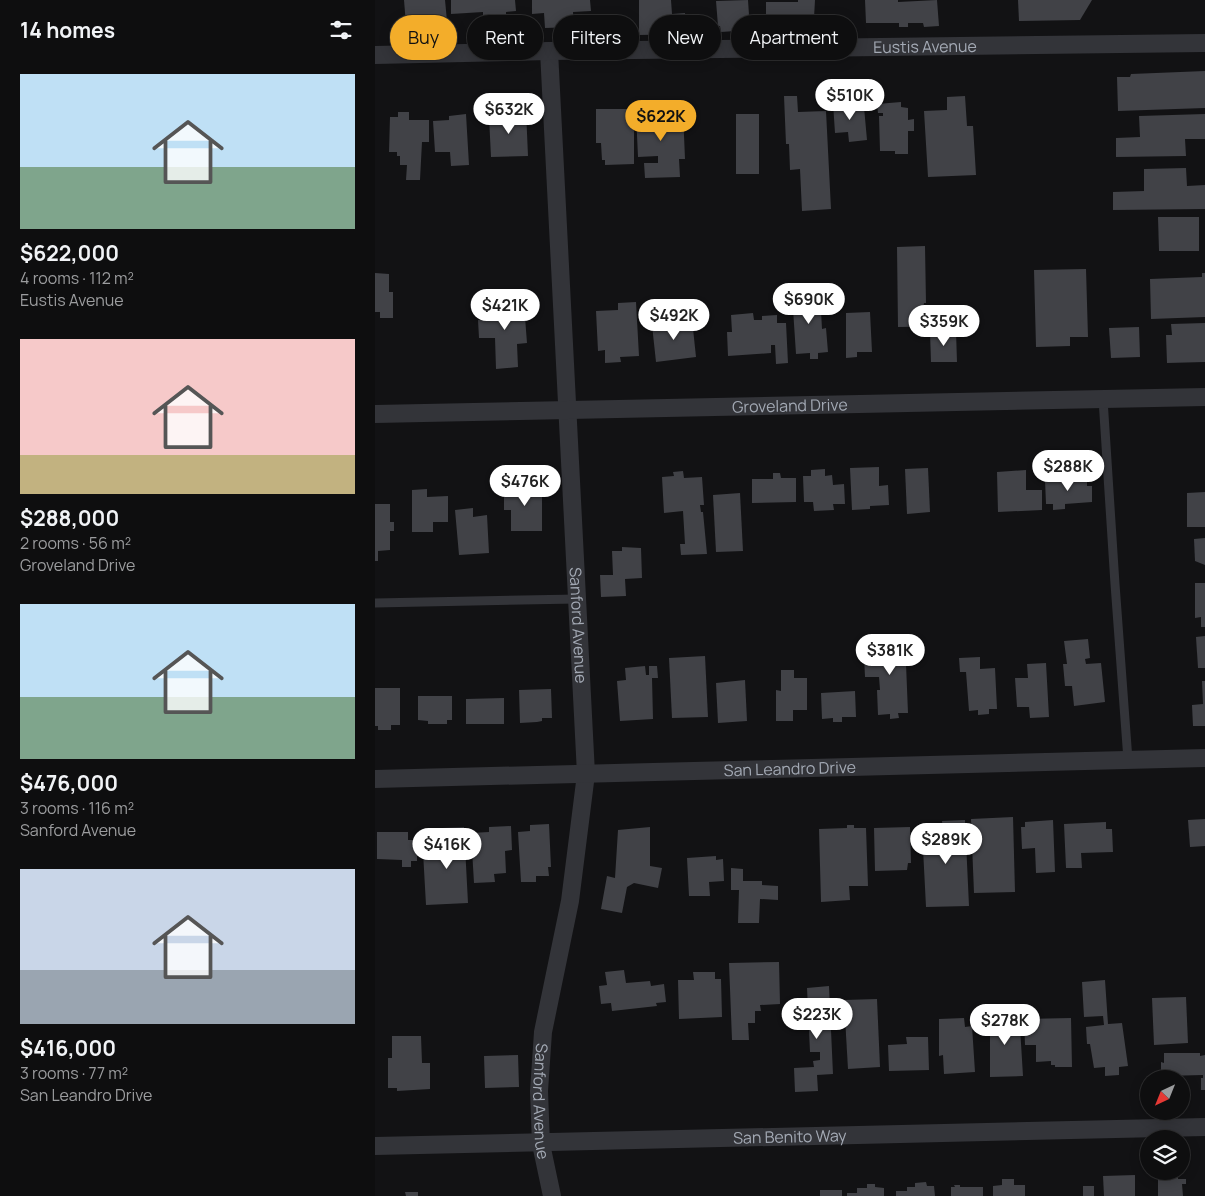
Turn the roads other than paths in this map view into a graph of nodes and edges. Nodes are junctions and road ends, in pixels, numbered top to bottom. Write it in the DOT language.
graph roads {
  1 [pos="1205,42"];
  2 [pos="549,51"];
  3 [pos="375,55"];
  4 [pos="1205,397"];
  5 [pos="1103,399"];
  6 [pos="568,410"];
  7 [pos="375,414"];
  8 [pos="577,598"];
  9 [pos="375,603"];
  10 [pos="1205,758"];
  11 [pos="1128,760"];
  12 [pos="586,774"];
  13 [pos="375,779"];
  14 [pos="1205,1127"];
  15 [pos="541,1144"];
  16 [pos="375,1146"];
  17 [pos="552,1196"];
  1 -- 2 [label="street, Eustis Avenue"];
  2 -- 3 [label="street, Eustis Avenue"];
  2 -- 6 [label="street, Sanford Avenue"];
  4 -- 5 [label="street, Groveland Drive"];
  5 -- 6 [label="street, Groveland Drive"];
  5 -- 11 [label="lane"];
  6 -- 7 [label="street, Groveland Drive"];
  6 -- 8 [label="street, Sanford Avenue"];
  8 -- 9 [label="lane"];
  8 -- 12 [label="street, Sanford Avenue"];
  10 -- 11 [label="street, San Leandro Drive"];
  11 -- 12 [label="street, San Leandro Drive"];
  12 -- 13 [label="street, San Leandro Drive"];
  12 -- 15 [label="street, Sanford Avenue"];
  14 -- 15 [label="street, San Benito Way"];
  15 -- 16 [label="street, San Benito Way"];
  15 -- 17 [label="street, Sanford Avenue"];
}
